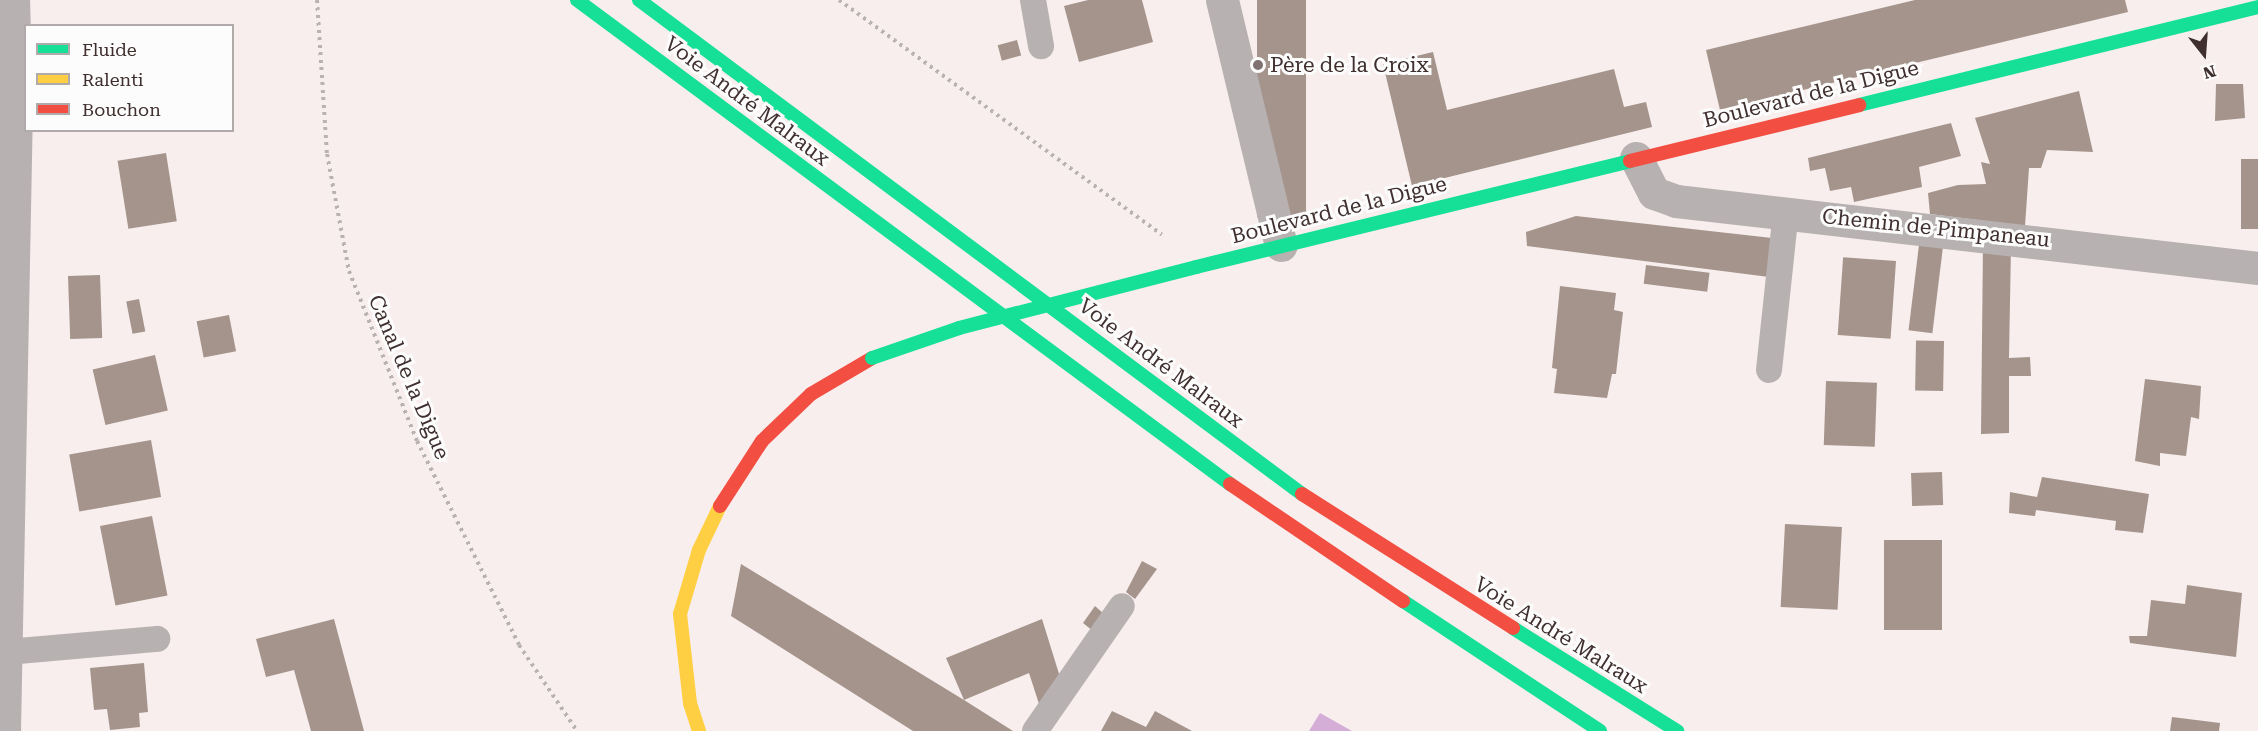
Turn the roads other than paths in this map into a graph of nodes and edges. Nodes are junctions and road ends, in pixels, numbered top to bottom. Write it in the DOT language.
graph roads {
  1 [pos="13,0"];
  2 [pos="577,0"];
  3 [pos="639,0"];
  4 [pos="1033,0"];
  5 [pos="1222,0"];
  6 [pos="2258,7"];
  7 [pos="1041,46"];
  8 [pos="8,105"];
  9 [pos="1636,158"];
  10 [pos="1786,212"];
  11 [pos="1281,245"];
  12 [pos="2258,268"];
  13 [pos="1769,370"];
  14 [pos="4,552"];
  15 [pos="1122,606"];
  16 [pos="157,639"];
  17 [pos="7,652"];
  18 [pos="4,731"];
  19 [pos="699,731"];
  20 [pos="1035,731"];
  21 [pos="1600,731"];
  22 [pos="1677,731"];
  1 -- 8 [label="street"];
  2 -- 21 [label="main road, Voie André Malraux"];
  3 -- 22 [label="main road, Voie André Malraux"];
  4 -- 7 [label="lane"];
  5 -- 11 [label="street"];
  6 -- 9 [label="main road, Boulevard de la Digue"];
  8 -- 14 [label="street"];
  9 -- 10 [label="street, Chemin de Pimpaneau"];
  9 -- 11 [label="main road, Boulevard de la Digue"];
  10 -- 12 [label="street, Chemin de Pimpaneau"];
  10 -- 13 [label="lane"];
  11 -- 19 [label="main road, Boulevard de la Digue, bridge"];
  14 -- 17 [label="street"];
  15 -- 20 [label="lane"];
  16 -- 17 [label="lane"];
  17 -- 18 [label="street"];
}
